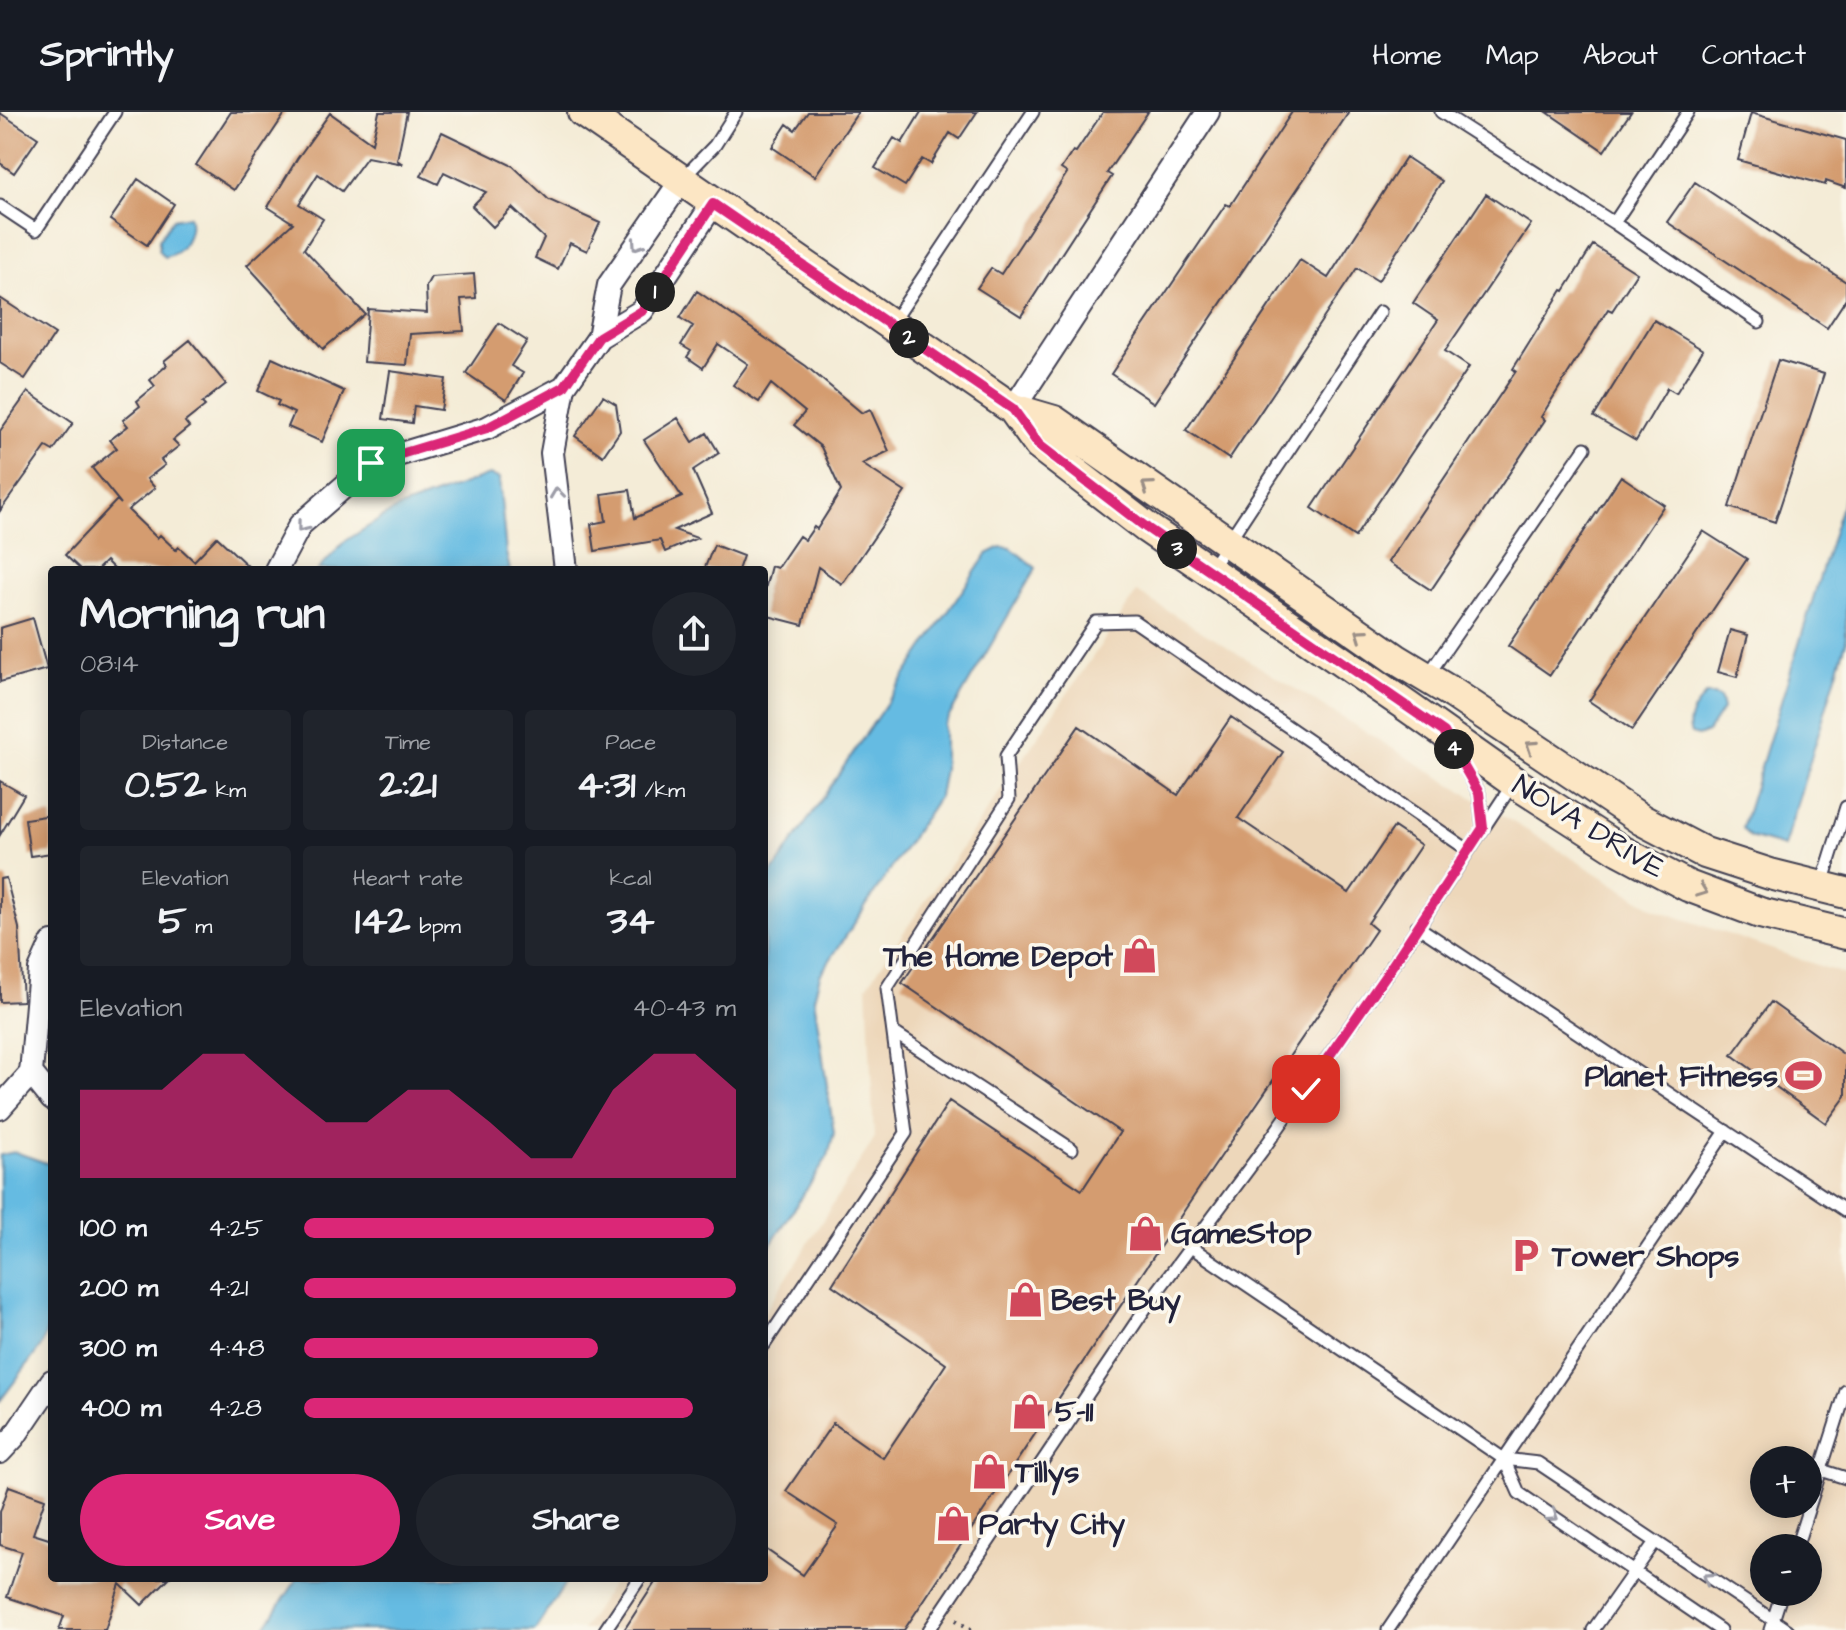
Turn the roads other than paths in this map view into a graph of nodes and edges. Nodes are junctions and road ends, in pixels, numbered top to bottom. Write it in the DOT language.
graph roads {
  1 [pos="115,112"];
  2 [pos="583,112"];
  3 [pos="736,112"];
  4 [pos="1033,112"];
  5 [pos="1208,112"];
  6 [pos="1441,112"];
  7 [pos="1688,112"];
  8 [pos="681,181"];
  9 [pos="713,204"];
  10 [pos="0,206"];
  11 [pos="1614,223"];
  12 [pos="1380,312"];
  13 [pos="1759,322"];
  14 [pos="891,326"];
  15 [pos="599,337"];
  16 [pos="564,387"];
  17 [pos="1013,409"];
  18 [pos="1585,448"];
  19 [pos="1228,542"];
  20 [pos="278,566"];
  21 [pos="566,566"];
  22 [pos="1209,571"];
  23 [pos="1426,677"];
  24 [pos="1408,707"];
  25 [pos="1444,732"];
  26 [pos="1514,782"];
  27 [pos="1846,807"];
  28 [pos="1642,820"];
  29 [pos="1483,828"];
  30 [pos="1468,850"];
  31 [pos="1833,890"];
  32 [pos="1417,926"];
  33 [pos="1846,934"];
  34 [pos="48,952"];
  35 [pos="893,1032"];
  36 [pos="31,1073"];
  37 [pos="48,1094"];
  38 [pos="0,1108"];
  39 [pos="1726,1131"];
  40 [pos="1072,1149"];
  41 [pos="1846,1211"];
  42 [pos="1191,1247"];
  43 [pos="768,1339"];
  44 [pos="48,1387"];
  45 [pos="1846,1391"];
  46 [pos="0,1452"];
  47 [pos="1504,1459"];
  48 [pos="1822,1467"];
  49 [pos="1822,1470"];
  50 [pos="1846,1478"];
  51 [pos="1655,1542"];
  52 [pos="1635,1572"];
  53 [pos="637,1582"];
  54 [pos="1772,1625"];
  55 [pos="605,1630"];
  56 [pos="929,1630"];
  57 [pos="1388,1630"];
  58 [pos="1593,1630"];
  59 [pos="1720,1630"];
  60 [pos="1788,1630"];
  1 -- 10 [label="lane"];
  2 -- 8 [label="street, NOVA DRIVE"];
  3 -- 8 [label="lane"];
  4 -- 14 [label="lane"];
  5 -- 17 [label="street"];
  6 -- 11 [label="lane"];
  7 -- 11 [label="lane"];
  8 -- 9 [label="street, NOVA DRIVE"];
  8 -- 15 [label="street, one-way"];
  9 -- 14 [label="street, NOVA DRIVE"];
  9 -- 15 [label="street"];
  11 -- 13 [label="lane"];
  12 -- 19 [label="lane"];
  14 -- 17 [label="street, NOVA DRIVE"];
  15 -- 16 [label="street"];
  16 -- 20 [label="street, one-way"];
  21 -- 16 [label="street, one-way"];
  19 -- 17 [label="street, NOVA DRIVE, one-way"];
  17 -- 22 [label="street, NOVA DRIVE"];
  18 -- 23 [label="lane"];
  19 -- 22 [label="lane"];
  23 -- 19 [label="street, NOVA DRIVE, one-way"];
  22 -- 24 [label="street, NOVA DRIVE"];
  23 -- 24 [label="street"];
  28 -- 23 [label="street, NOVA DRIVE, one-way"];
  24 -- 25 [label="street, NOVA DRIVE"];
  25 -- 26 [label="street, NOVA DRIVE"];
  25 -- 29 [label="lane"];
  26 -- 28 [label="street"];
  26 -- 29 [label="lane"];
  26 -- 33 [label="street, NOVA DRIVE, one-way"];
  27 -- 31 [label="lane"];
  28 -- 31 [label="street, NOVA DRIVE"];
  29 -- 30 [label="lane"];
  30 -- 32 [label="lane"];
  30 -- 35 [label="lane"];
  32 -- 39 [label="lane"];
  32 -- 42 [label="lane"];
  34 -- 36 [label="street"];
  35 -- 40 [label="lane"];
  35 -- 43 [label="lane"];
  36 -- 37 [label="street"];
  36 -- 38 [label="street"];
  39 -- 41 [label="lane"];
  39 -- 47 [label="lane"];
  42 -- 47 [label="lane"];
  42 -- 56 [label="lane"];
  44 -- 46 [label="street"];
  45 -- 48 [label="lane"];
  47 -- 51 [label="lane"];
  47 -- 52 [label="lane, one-way"];
  47 -- 57 [label="lane"];
  49 -- 50 [label="lane"];
  51 -- 52 [label="lane"];
  54 -- 51 [label="lane, one-way"];
  52 -- 58 [label="lane"];
  52 -- 59 [label="lane"];
  53 -- 55 [label="lane"];
  54 -- 60 [label="lane"];
}
